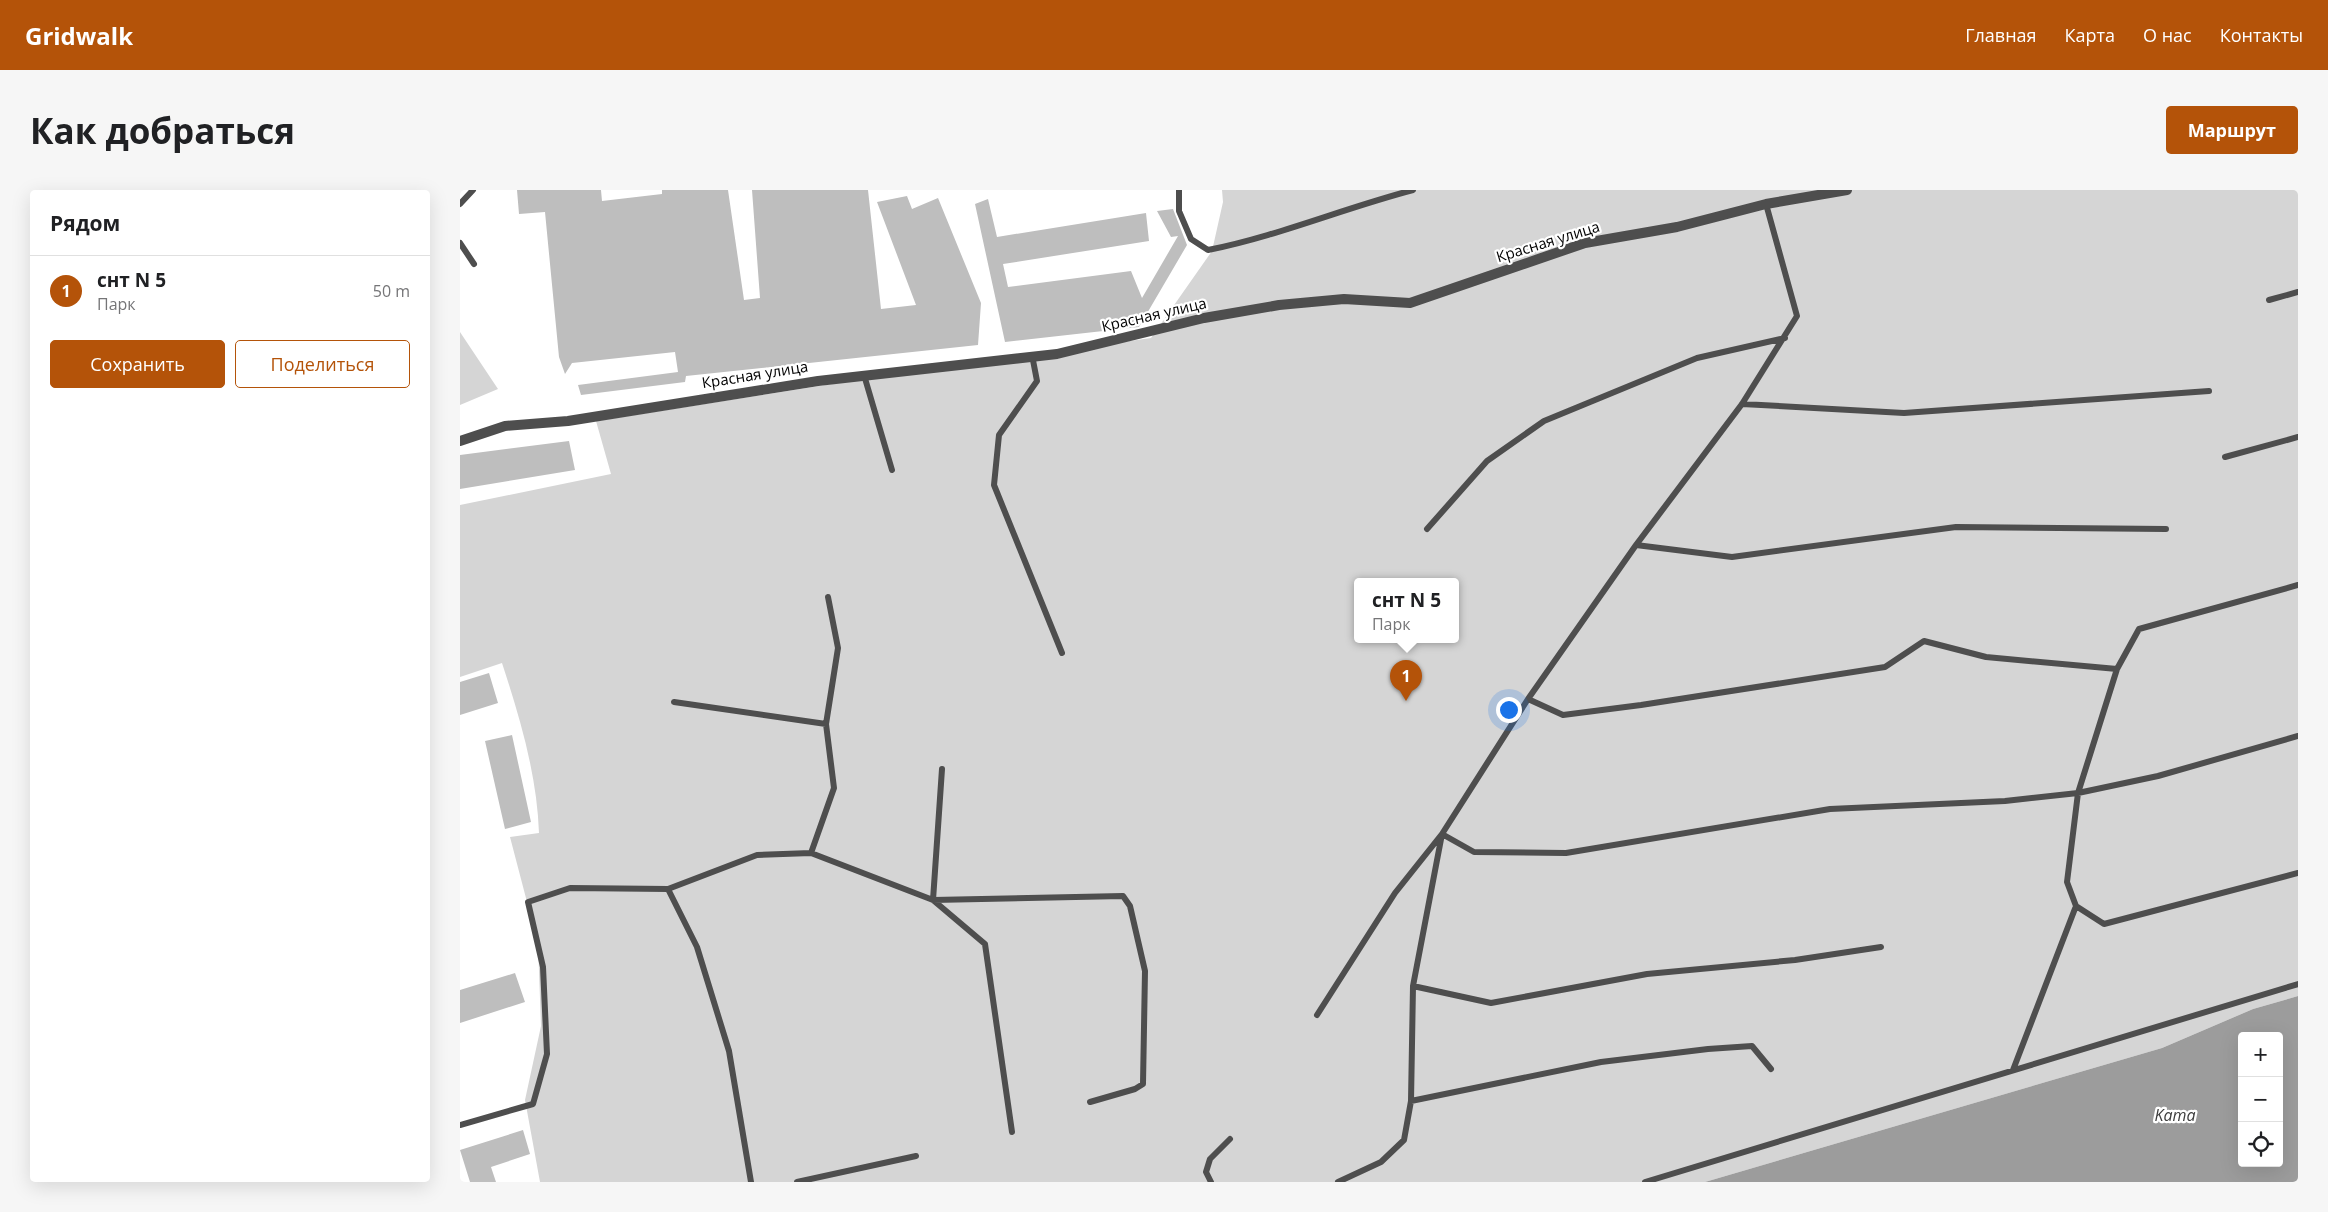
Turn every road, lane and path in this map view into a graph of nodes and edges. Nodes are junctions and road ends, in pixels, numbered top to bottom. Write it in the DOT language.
graph roads {
  1 [pos="473,190"];
  2 [pos="1179,190"];
  3 [pos="1413,190"];
  4 [pos="1847,190"];
  5 [pos="460,204"];
  6 [pos="1766,204"];
  7 [pos="460,243"];
  8 [pos="474,264"];
  9 [pos="2298,292"];
  10 [pos="2269,300"];
  11 [pos="1785,338"];
  12 [pos="1032,355"];
  13 [pos="864,375"];
  14 [pos="2209,391"];
  15 [pos="1742,404"];
  16 [pos="2298,437"];
  17 [pos="460,441"];
  18 [pos="2225,457"];
  19 [pos="892,470"];
  20 [pos="1427,529"];
  21 [pos="2166,529"];
  22 [pos="1636,545"];
  23 [pos="2298,585"];
  24 [pos="828,598"];
  25 [pos="1062,654"];
  26 [pos="2117,669"];
  27 [pos="1528,699"];
  28 [pos="674,702"];
  29 [pos="826,724"];
  30 [pos="2298,736"];
  31 [pos="942,770"];
  32 [pos="2078,793"];
  33 [pos="1442,834"];
  34 [pos="811,853"];
  35 [pos="2298,873"];
  36 [pos="668,888"];
  37 [pos="933,900"];
  38 [pos="2076,906"];
  39 [pos="1881,947"];
  40 [pos="2298,984"];
  41 [pos="1413,986"];
  42 [pos="1317,1015"];
  43 [pos="1771,1069"];
  44 [pos="2014,1070"];
  45 [pos="1411,1101"];
  46 [pos="1090,1102"];
  47 [pos="460,1125"];
  48 [pos="1012,1132"];
  49 [pos="1230,1139"];
  50 [pos="916,1156"];
  51 [pos="751,1182"];
  52 [pos="797,1182"];
  53 [pos="1211,1182"];
  54 [pos="1338,1182"];
  55 [pos="1645,1182"];
  1 -- 5 [label="lane"];
  2 -- 3 [label="lane"];
  4 -- 6 [label="street, Красная улица"];
  6 -- 11 [label="lane"];
  6 -- 12 [label="street, Красная улица"];
  7 -- 8 [label="lane"];
  9 -- 10 [label="lane"];
  11 -- 15 [label="lane"];
  11 -- 20 [label="lane"];
  12 -- 13 [label="street, Красная улица"];
  12 -- 25 [label="lane"];
  13 -- 17 [label="street, Красная улица"];
  13 -- 19 [label="lane"];
  14 -- 15 [label="lane"];
  15 -- 22 [label="lane"];
  16 -- 18 [label="lane"];
  21 -- 22 [label="lane"];
  22 -- 27 [label="lane"];
  23 -- 26 [label="lane"];
  24 -- 29 [label="lane"];
  26 -- 27 [label="lane"];
  26 -- 32 [label="lane"];
  27 -- 33 [label="lane"];
  28 -- 29 [label="lane"];
  29 -- 34 [label="lane"];
  30 -- 32 [label="lane"];
  31 -- 37 [label="lane"];
  32 -- 33 [label="lane"];
  32 -- 38 [label="lane"];
  33 -- 41 [label="lane"];
  33 -- 42 [label="lane"];
  34 -- 36 [label="lane"];
  34 -- 37 [label="lane"];
  35 -- 38 [label="lane"];
  36 -- 47 [label="lane"];
  36 -- 51 [label="lane"];
  37 -- 46 [label="lane"];
  37 -- 48 [label="lane"];
  38 -- 44 [label="lane"];
  39 -- 41 [label="lane"];
  40 -- 44 [label="lane"];
  41 -- 45 [label="lane"];
  43 -- 45 [label="lane"];
  44 -- 55 [label="lane"];
  45 -- 54 [label="lane"];
  49 -- 53 [label="lane"];
  50 -- 52 [label="lane"];
}
